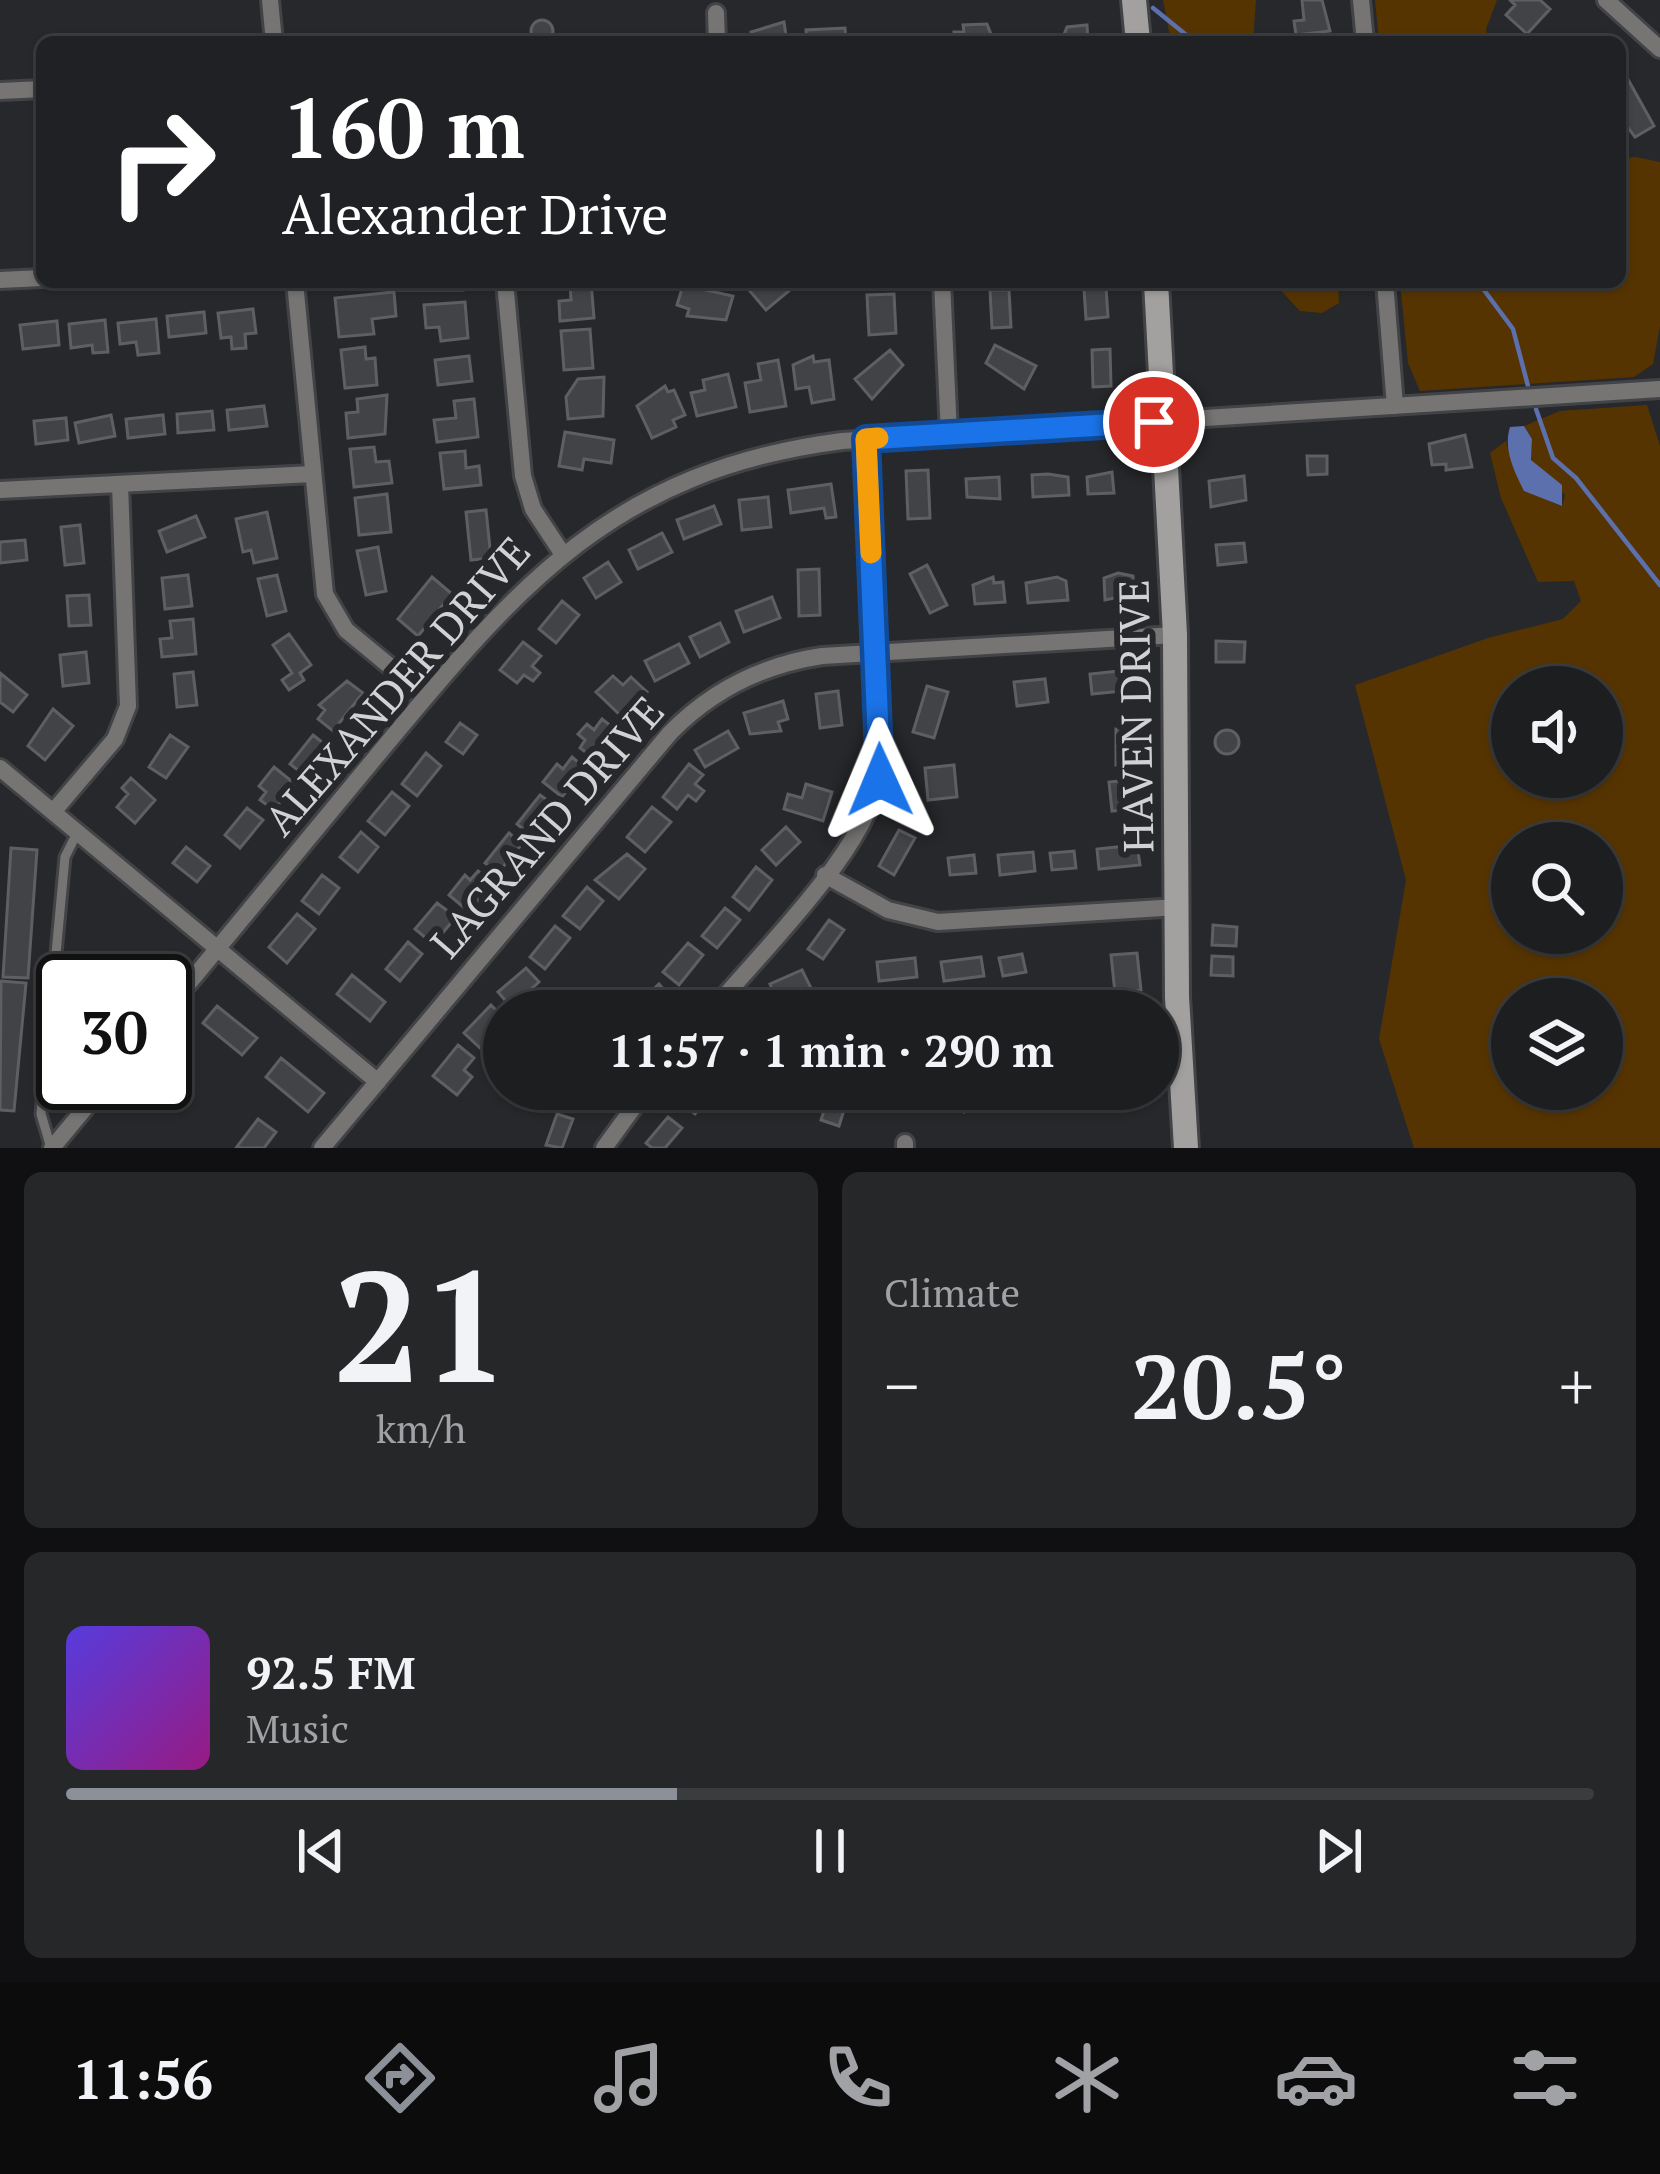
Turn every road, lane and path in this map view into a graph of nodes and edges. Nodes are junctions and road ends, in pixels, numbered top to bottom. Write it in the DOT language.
graph roads {
  1 [pos="271,0"];
  2 [pos="1134,0"];
  3 [pos="1361,0"];
  4 [pos="1606,0"];
  5 [pos="716,13"];
  6 [pos="274,36"];
  7 [pos="717,36"];
  8 [pos="1137,36"];
  9 [pos="1364,36"];
  10 [pos="1660,49"];
  11 [pos="36,89"];
  12 [pos="0,91"];
  13 [pos="36,278"];
  14 [pos="0,280"];
  15 [pos="296,288"];
  16 [pos="506,288"];
  17 [pos="942,288"];
  18 [pos="1156,288"];
  19 [pos="1385,288"];
  20 [pos="1660,389"];
  21 [pos="1395,406"];
  22 [pos="1166,421"];
  23 [pos="950,434"];
  24 [pos="866,439"];
  25 [pos="312,474"];
  26 [pos="120,484"];
  27 [pos="0,490"];
  28 [pos="562,553"];
  29 [pos="1175,635"];
  30 [pos="876,653"];
  31 [pos="426,696"];
  32 [pos="0,768"];
  33 [pos="52,812"];
  34 [pos="77,833"];
  35 [pos="825,875"];
  36 [pos="1178,907"];
  37 [pos="216,950"];
  38 [pos="192,979"];
  39 [pos="729,990"];
  40 [pos="378,1082"];
  41 [pos="84,1110"];
  42 [pos="632,1110"];
  43 [pos="52,1148"];
  44 [pos="322,1148"];
  45 [pos="604,1148"];
  46 [pos="1186,1148"];
  1 -- 6 [label="street"];
  2 -- 8 [label="street"];
  3 -- 9 [label="street"];
  4 -- 10 [label="street"];
  5 -- 7 [label="street"];
  11 -- 12 [label="street"];
  13 -- 14 [label="street"];
  15 -- 25 [label="street"];
  16 -- 28 [label="street"];
  17 -- 23 [label="street"];
  18 -- 22 [label="street, HAVEN DRIVE"];
  19 -- 21 [label="street"];
  20 -- 21 [label="street, ALEXANDER DRIVE"];
  21 -- 22 [label="street, ALEXANDER DRIVE"];
  22 -- 23 [label="street, ALEXANDER DRIVE"];
  22 -- 29 [label="street, HAVEN DRIVE"];
  23 -- 24 [label="street, ALEXANDER DRIVE"];
  24 -- 28 [label="street, ALEXANDER DRIVE"];
  24 -- 30 [label="street"];
  25 -- 26 [label="street"];
  25 -- 31 [label="street"];
  26 -- 27 [label="street"];
  26 -- 33 [label="street"];
  28 -- 31 [label="street, ALEXANDER DRIVE"];
  29 -- 30 [label="street, LAGRAND DRIVE"];
  29 -- 36 [label="street, HAVEN DRIVE"];
  30 -- 35 [label="street"];
  30 -- 40 [label="street, LAGRAND DRIVE"];
  31 -- 37 [label="street, ALEXANDER DRIVE"];
  32 -- 33 [label="street"];
  33 -- 34 [label="street"];
  34 -- 37 [label="street"];
  34 -- 43 [label="lane"];
  35 -- 36 [label="street"];
  35 -- 39 [label="street"];
  36 -- 46 [label="street, HAVEN DRIVE"];
  37 -- 38 [label="street, ALEXANDER DRIVE"];
  37 -- 40 [label="street"];
  40 -- 44 [label="street, LAGRAND DRIVE"];
  41 -- 43 [label="street"];
  42 -- 45 [label="street"];
}
